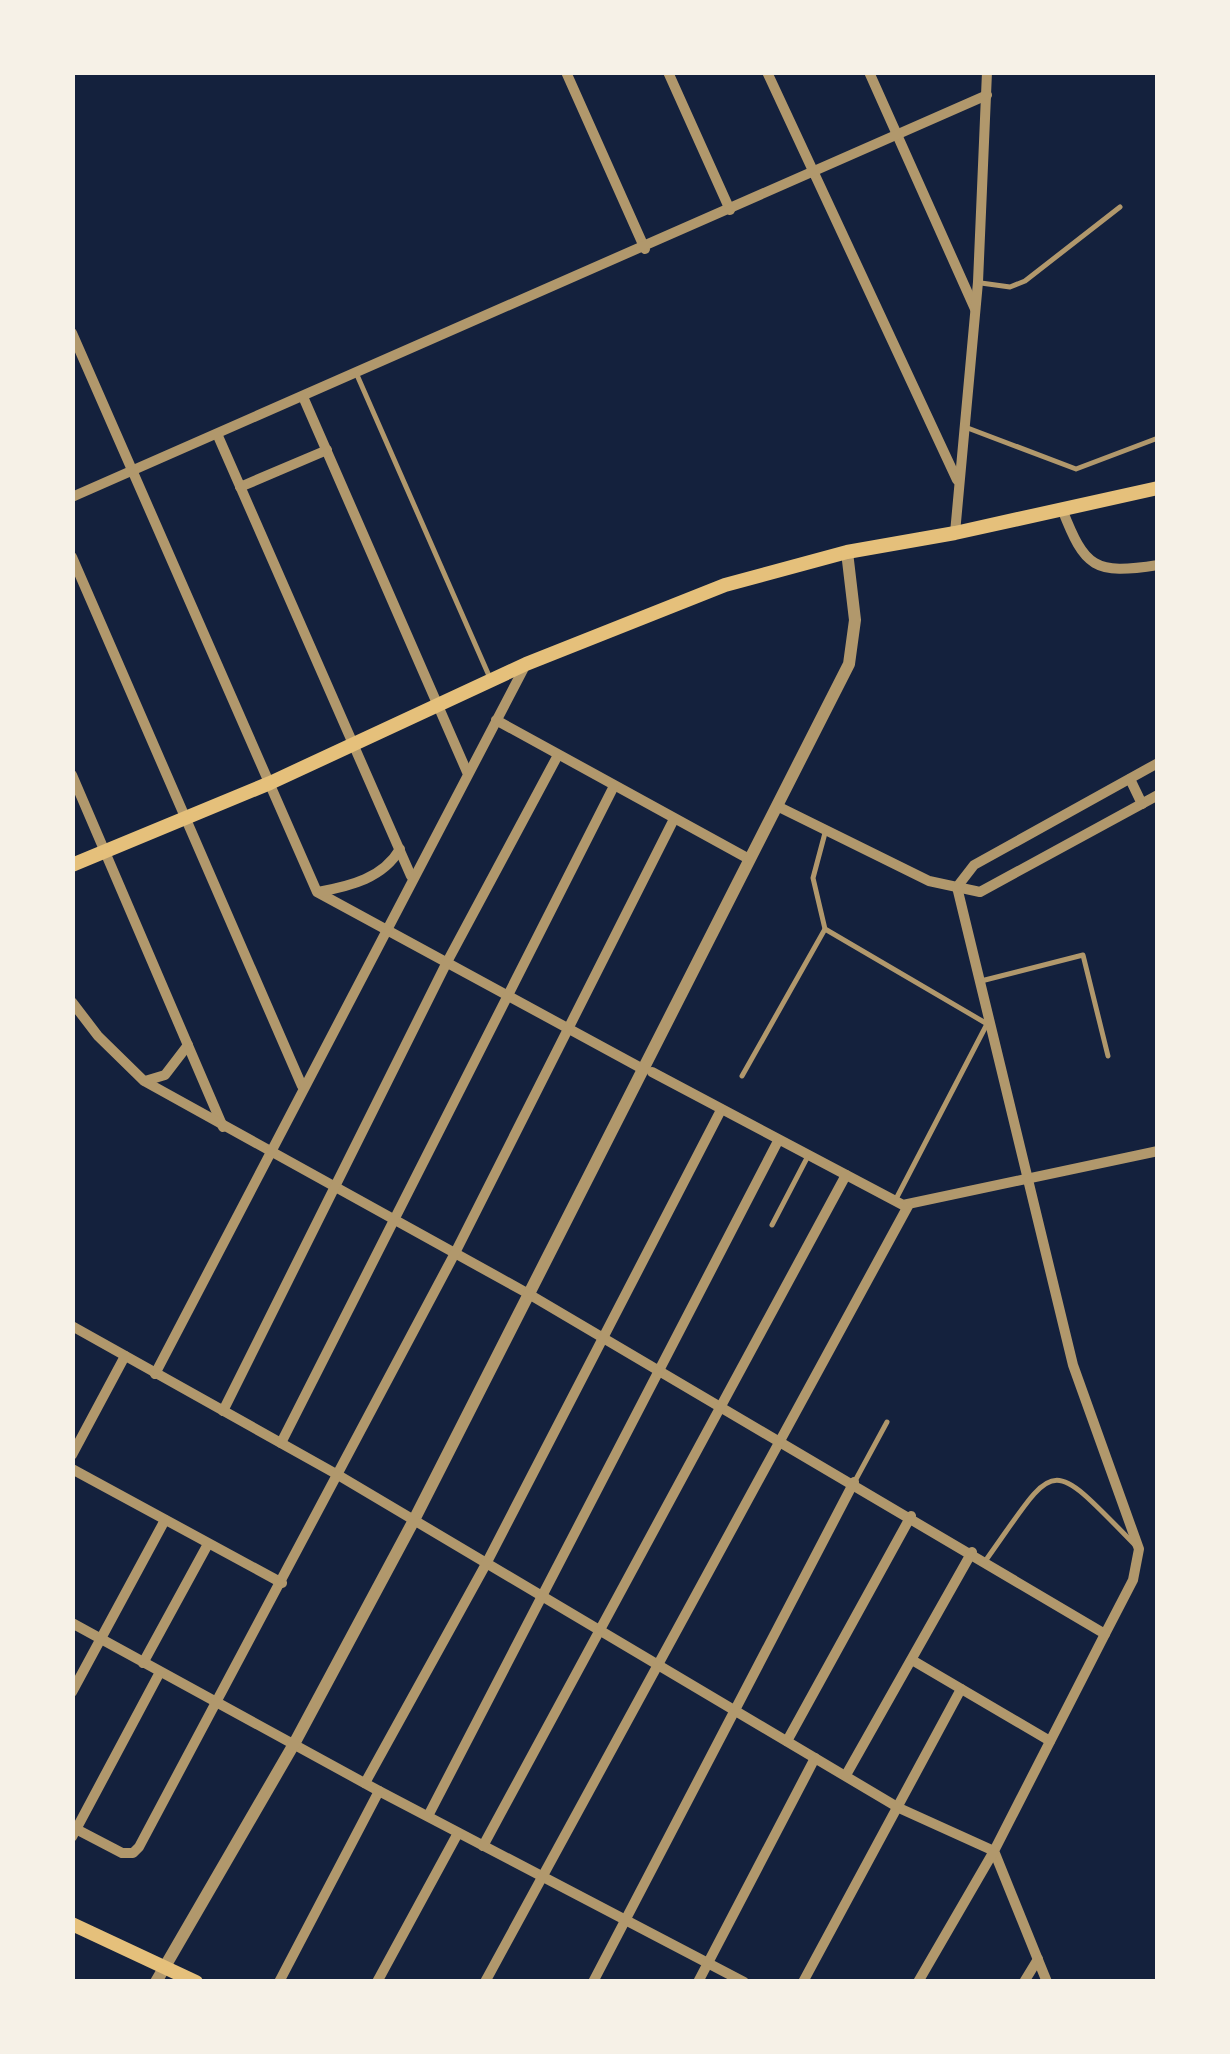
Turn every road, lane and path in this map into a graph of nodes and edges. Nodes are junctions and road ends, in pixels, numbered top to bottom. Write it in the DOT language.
graph roads {
  1 [pos="566,72"];
  2 [pos="668,72"];
  3 [pos="767,72"];
  4 [pos="868,72"];
  5 [pos="987,72"];
  6 [pos="987,95"];
  7 [pos="898,137"];
  8 [pos="812,174"];
  9 [pos="1120,207"];
  10 [pos="730,210"];
  11 [pos="645,249"];
  12 [pos="978,282"];
  13 [pos="976,310"];
  14 [pos="72,333"];
  15 [pos="358,375"];
  16 [pos="304,399"];
  17 [pos="964,427"];
  18 [pos="218,436"];
  19 [pos="1158,438"];
  20 [pos="327,450"];
  21 [pos="132,472"];
  22 [pos="958,481"];
  23 [pos="240,487"];
  24 [pos="1158,488"];
  25 [pos="72,497"];
  26 [pos="1062,509"];
  27 [pos="955,534"];
  28 [pos="847,552"];
  29 [pos="74,564"];
  30 [pos="1158,565"];
  31 [pos="526,664"];
  32 [pos="491,680"];
  33 [pos="438,706"];
  34 [pos="496,720"];
  35 [pos="352,746"];
  36 [pos="558,755"];
  37 [pos="1158,763"];
  38 [pos="467,772"];
  39 [pos="72,775"];
  40 [pos="1130,779"];
  41 [pos="270,783"];
  42 [pos="614,786"];
  43 [pos="1158,795"];
  44 [pos="1142,804"];
  45 [pos="777,806"];
  46 [pos="188,817"];
  47 [pos="674,819"];
  48 [pos="826,830"];
  49 [pos="400,849"];
  50 [pos="105,851"];
  51 [pos="748,859"];
  52 [pos="72,864"];
  53 [pos="411,876"];
  54 [pos="958,887"];
  55 [pos="317,892"];
  56 [pos="826,929"];
  57 [pos="383,930"];
  58 [pos="446,964"];
  59 [pos="982,981"];
  60 [pos="505,995"];
  61 [pos="72,1002"];
  62 [pos="990,1026"];
  63 [pos="566,1028"];
  64 [pos="188,1045"];
  65 [pos="1108,1056"];
  66 [pos="647,1070"];
  67 [pos="742,1076"];
  68 [pos="144,1081"];
  69 [pos="302,1086"];
  70 [pos="721,1110"];
  71 [pos="224,1128"];
  72 [pos="778,1141"];
  73 [pos="1158,1152"];
  74 [pos="269,1153"];
  75 [pos="808,1156"];
  76 [pos="846,1175"];
  77 [pos="1028,1179"];
  78 [pos="335,1190"];
  79 [pos="895,1202"];
  80 [pos="908,1206"];
  81 [pos="393,1220"];
  82 [pos="772,1225"];
  83 [pos="455,1253"];
  84 [pos="527,1293"];
  85 [pos="72,1326"];
  86 [pos="601,1338"];
  87 [pos="125,1356"];
  88 [pos="155,1374"];
  89 [pos="659,1374"];
  90 [pos="717,1407"];
  91 [pos="223,1411"];
  92 [pos="887,1422"];
  93 [pos="779,1442"];
  94 [pos="281,1443"];
  95 [pos="72,1455"];
  96 [pos="72,1469"];
  97 [pos="338,1475"];
  98 [pos="854,1482"];
  99 [pos="912,1516"];
  100 [pos="164,1520"];
  101 [pos="414,1522"];
  102 [pos="208,1544"];
  103 [pos="1139,1548"];
  104 [pos="972,1552"];
  105 [pos="986,1560"];
  106 [pos="486,1564"];
  107 [pos="282,1583"];
  108 [pos="543,1599"];
  109 [pos="72,1623"];
  110 [pos="598,1629"];
  111 [pos="1105,1634"];
  112 [pos="101,1639"];
  113 [pos="912,1660"];
  114 [pos="144,1663"];
  115 [pos="657,1664"];
  116 [pos="160,1672"];
  117 [pos="961,1689"];
  118 [pos="72,1692"];
  119 [pos="218,1704"];
  120 [pos="734,1708"];
  121 [pos="787,1741"];
  122 [pos="1050,1741"];
  123 [pos="294,1744"];
  124 [pos="815,1758"];
  125 [pos="846,1775"];
  126 [pos="366,1784"];
  127 [pos="380,1792"];
  128 [pos="899,1808"];
  129 [pos="428,1816"];
  130 [pos="74,1833"];
  131 [pos="458,1833"];
  132 [pos="482,1846"];
  133 [pos="994,1851"];
  134 [pos="544,1878"];
  135 [pos="627,1920"];
  136 [pos="72,1924"];
  137 [pos="1038,1960"];
  138 [pos="709,1963"];
  139 [pos="160,1974"];
  140 [pos="196,1982"];
  141 [pos="279,1982"];
  142 [pos="377,1982"];
  143 [pos="484,1982"];
  144 [pos="592,1982"];
  145 [pos="698,1982"];
  146 [pos="744,1982"];
  147 [pos="803,1982"];
  148 [pos="918,1982"];
  149 [pos="1024,1982"];
  150 [pos="1046,1982"];
  1 -- 11 [label="street"];
  2 -- 10 [label="street"];
  3 -- 8 [label="street"];
  4 -- 7 [label="street"];
  5 -- 6 [label="street"];
  6 -- 7 [label="street"];
  6 -- 12 [label="street"];
  7 -- 8 [label="street"];
  7 -- 13 [label="street"];
  8 -- 10 [label="street"];
  8 -- 22 [label="street"];
  9 -- 12 [label="lane"];
  10 -- 11 [label="street"];
  11 -- 15 [label="street"];
  12 -- 13 [label="street"];
  13 -- 17 [label="street"];
  14 -- 21 [label="street"];
  15 -- 16 [label="street"];
  15 -- 32 [label="lane"];
  16 -- 18 [label="street"];
  16 -- 20 [label="street"];
  17 -- 19 [label="lane"];
  17 -- 22 [label="street"];
  18 -- 21 [label="street"];
  18 -- 23 [label="street"];
  20 -- 23 [label="street"];
  20 -- 33 [label="street"];
  21 -- 25 [label="street"];
  21 -- 41 [label="street"];
  22 -- 27 [label="street"];
  23 -- 35 [label="street"];
  24 -- 26 [label="main road"];
  26 -- 27 [label="main road"];
  26 -- 30 [label="street"];
  27 -- 28 [label="main road"];
  28 -- 31 [label="main road"];
  28 -- 45 [label="street"];
  29 -- 46 [label="street"];
  31 -- 32 [label="main road"];
  31 -- 34 [label="street"];
  32 -- 33 [label="main road"];
  33 -- 35 [label="main road"];
  33 -- 38 [label="street"];
  34 -- 36 [label="street"];
  34 -- 38 [label="street"];
  35 -- 41 [label="main road"];
  35 -- 49 [label="street"];
  36 -- 42 [label="street"];
  36 -- 58 [label="street"];
  37 -- 40 [label="street"];
  38 -- 53 [label="street"];
  39 -- 50 [label="street"];
  40 -- 44 [label="street"];
  40 -- 54 [label="street"];
  41 -- 46 [label="main road"];
  41 -- 55 [label="street"];
  42 -- 47 [label="street"];
  42 -- 60 [label="street"];
  43 -- 44 [label="street"];
  44 -- 54 [label="street"];
  45 -- 48 [label="street"];
  45 -- 51 [label="street"];
  46 -- 50 [label="main road"];
  46 -- 69 [label="street"];
  47 -- 51 [label="street"];
  47 -- 63 [label="street"];
  48 -- 54 [label="street"];
  48 -- 56 [label="lane"];
  49 -- 53 [label="street"];
  49 -- 55 [label="street"];
  50 -- 52 [label="main road"];
  50 -- 64 [label="street"];
  51 -- 66 [label="street"];
  53 -- 57 [label="street"];
  54 -- 59 [label="street"];
  55 -- 57 [label="street"];
  56 -- 62 [label="lane"];
  56 -- 67 [label="lane"];
  57 -- 58 [label="street"];
  57 -- 69 [label="street"];
  58 -- 60 [label="street"];
  58 -- 78 [label="street"];
  59 -- 62 [label="street"];
  59 -- 65 [label="lane"];
  60 -- 63 [label="street"];
  60 -- 81 [label="street"];
  61 -- 68 [label="street"];
  62 -- 77 [label="street"];
  62 -- 79 [label="lane"];
  63 -- 66 [label="street"];
  63 -- 83 [label="street"];
  64 -- 68 [label="street"];
  64 -- 71 [label="street"];
  66 -- 70 [label="street"];
  66 -- 84 [label="street"];
  68 -- 71 [label="street"];
  69 -- 74 [label="street"];
  70 -- 72 [label="street"];
  70 -- 86 [label="street"];
  71 -- 74 [label="street"];
  72 -- 75 [label="street"];
  72 -- 89 [label="street"];
  73 -- 77 [label="street"];
  74 -- 78 [label="street"];
  74 -- 88 [label="street"];
  75 -- 76 [label="street"];
  75 -- 82 [label="lane"];
  76 -- 79 [label="street"];
  76 -- 90 [label="street"];
  77 -- 80 [label="street"];
  77 -- 103 [label="street"];
  78 -- 81 [label="street"];
  78 -- 91 [label="street"];
  79 -- 80 [label="street"];
  80 -- 93 [label="street"];
  81 -- 83 [label="street"];
  81 -- 94 [label="street"];
  83 -- 84 [label="street"];
  83 -- 97 [label="street"];
  84 -- 86 [label="street"];
  84 -- 101 [label="street"];
  85 -- 87 [label="street"];
  86 -- 89 [label="street"];
  86 -- 106 [label="street"];
  87 -- 88 [label="street"];
  87 -- 95 [label="street"];
  88 -- 91 [label="street"];
  89 -- 90 [label="street"];
  89 -- 108 [label="street"];
  90 -- 93 [label="street"];
  90 -- 110 [label="street"];
  91 -- 94 [label="street"];
  92 -- 98 [label="lane"];
  93 -- 98 [label="street"];
  93 -- 115 [label="street"];
  94 -- 97 [label="street"];
  96 -- 100 [label="street"];
  97 -- 101 [label="street"];
  97 -- 107 [label="street"];
  98 -- 99 [label="street"];
  98 -- 120 [label="street"];
  99 -- 104 [label="street"];
  99 -- 121 [label="street"];
  100 -- 102 [label="street"];
  100 -- 112 [label="street"];
  101 -- 106 [label="street"];
  101 -- 123 [label="street"];
  102 -- 107 [label="street"];
  102 -- 114 [label="street"];
  103 -- 105 [label="lane"];
  103 -- 111 [label="street"];
  104 -- 105 [label="street"];
  104 -- 113 [label="street"];
  105 -- 111 [label="street"];
  106 -- 108 [label="street"];
  106 -- 126 [label="street"];
  107 -- 119 [label="street"];
  108 -- 110 [label="street"];
  108 -- 129 [label="street"];
  109 -- 112 [label="street"];
  110 -- 115 [label="street"];
  110 -- 132 [label="street"];
  111 -- 122 [label="street"];
  112 -- 114 [label="street"];
  112 -- 118 [label="street"];
  113 -- 117 [label="street"];
  113 -- 125 [label="street"];
  114 -- 116 [label="street"];
  115 -- 120 [label="street"];
  115 -- 134 [label="street"];
  116 -- 119 [label="street"];
  116 -- 130 [label="street"];
  117 -- 122 [label="street"];
  117 -- 128 [label="street"];
  119 -- 123 [label="street"];
  119 -- 130 [label="street"];
  120 -- 121 [label="street"];
  120 -- 135 [label="street"];
  121 -- 124 [label="street"];
  122 -- 133 [label="street"];
  123 -- 126 [label="street"];
  123 -- 139 [label="street"];
  124 -- 125 [label="street"];
  124 -- 138 [label="street"];
  125 -- 128 [label="street"];
  126 -- 127 [label="street"];
  127 -- 129 [label="street"];
  127 -- 141 [label="street"];
  128 -- 133 [label="street"];
  128 -- 147 [label="street"];
  129 -- 131 [label="street"];
  131 -- 132 [label="street"];
  131 -- 142 [label="street"];
  132 -- 134 [label="street"];
  133 -- 137 [label="street"];
  133 -- 148 [label="street"];
  134 -- 135 [label="street"];
  134 -- 143 [label="street"];
  135 -- 138 [label="street"];
  135 -- 144 [label="street"];
  136 -- 139 [label="main road"];
  137 -- 149 [label="street"];
  137 -- 150 [label="street"];
  138 -- 145 [label="street"];
  138 -- 146 [label="street"];
  139 -- 140 [label="main road"];
}
